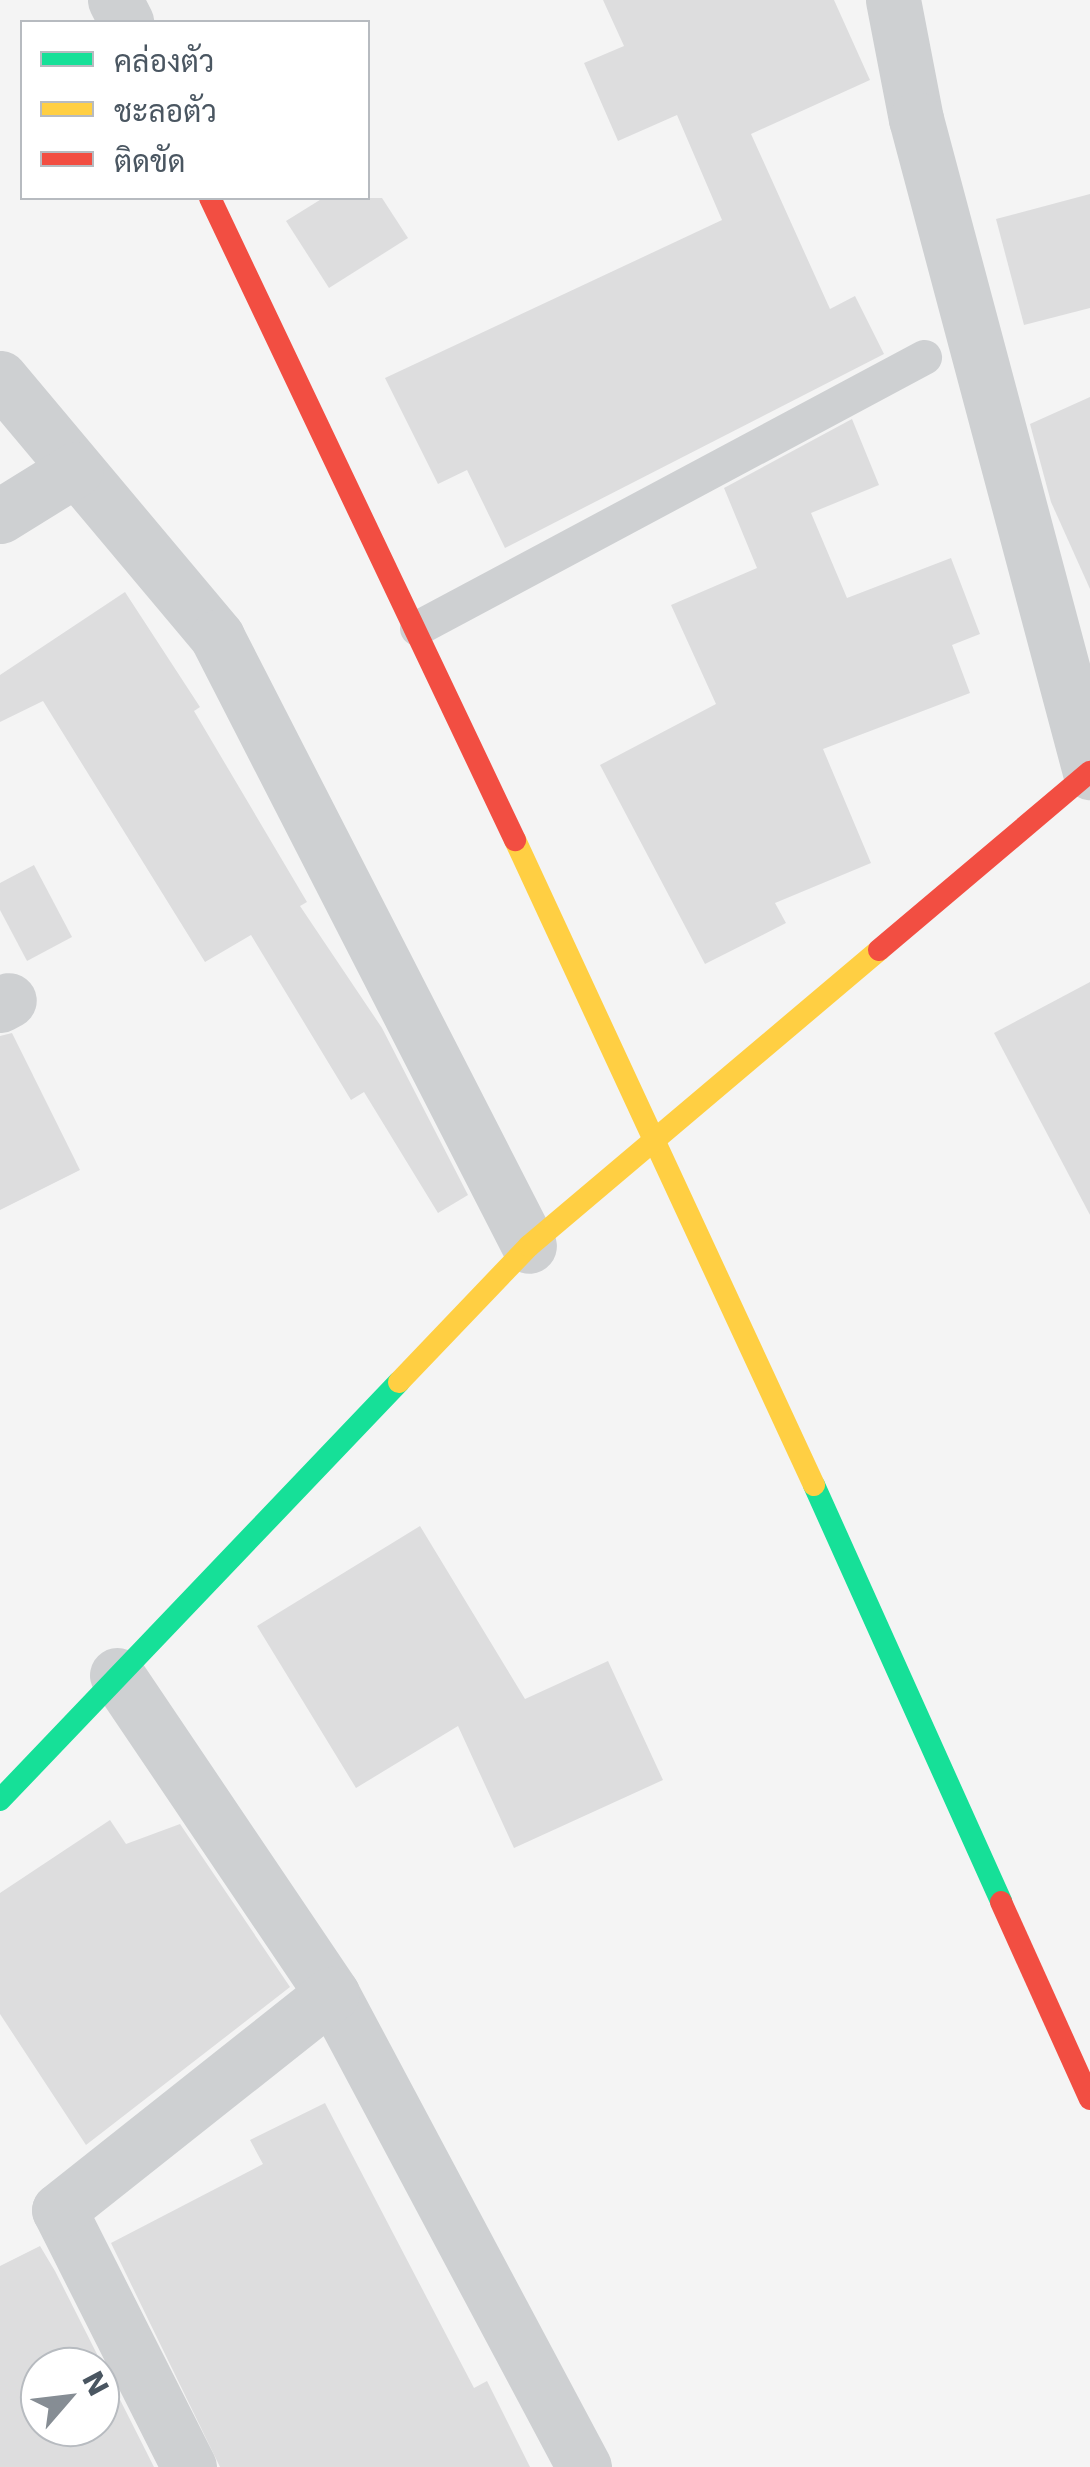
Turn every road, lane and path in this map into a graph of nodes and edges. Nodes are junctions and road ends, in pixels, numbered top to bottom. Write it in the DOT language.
graph roads {
  1 [pos="892,0"];
  2 [pos="211,200"];
  3 [pos="924,357"];
  4 [pos="0,378"];
  5 [pos="76,469"];
  6 [pos="0,516"];
  7 [pos="417,628"];
  8 [pos="1090,772"];
  9 [pos="659,1142"];
  10 [pos="529,1246"];
  11 [pos="117,1675"];
  12 [pos="0,1800"];
  13 [pos="332,1994"];
  14 [pos="1090,2100"];
  15 [pos="189,2467"];
  16 [pos="584,2467"];
  1 -- 8 [label="street"];
  2 -- 7 [label="street"];
  3 -- 7 [label="lane"];
  4 -- 5 [label="street"];
  5 -- 6 [label="street"];
  5 -- 10 [label="street"];
  7 -- 9 [label="street"];
  8 -- 9 [label="street"];
  9 -- 10 [label="street"];
  9 -- 14 [label="street"];
  10 -- 11 [label="street"];
  11 -- 12 [label="street"];
  11 -- 13 [label="street"];
  13 -- 15 [label="street"];
  13 -- 16 [label="street"];
}
